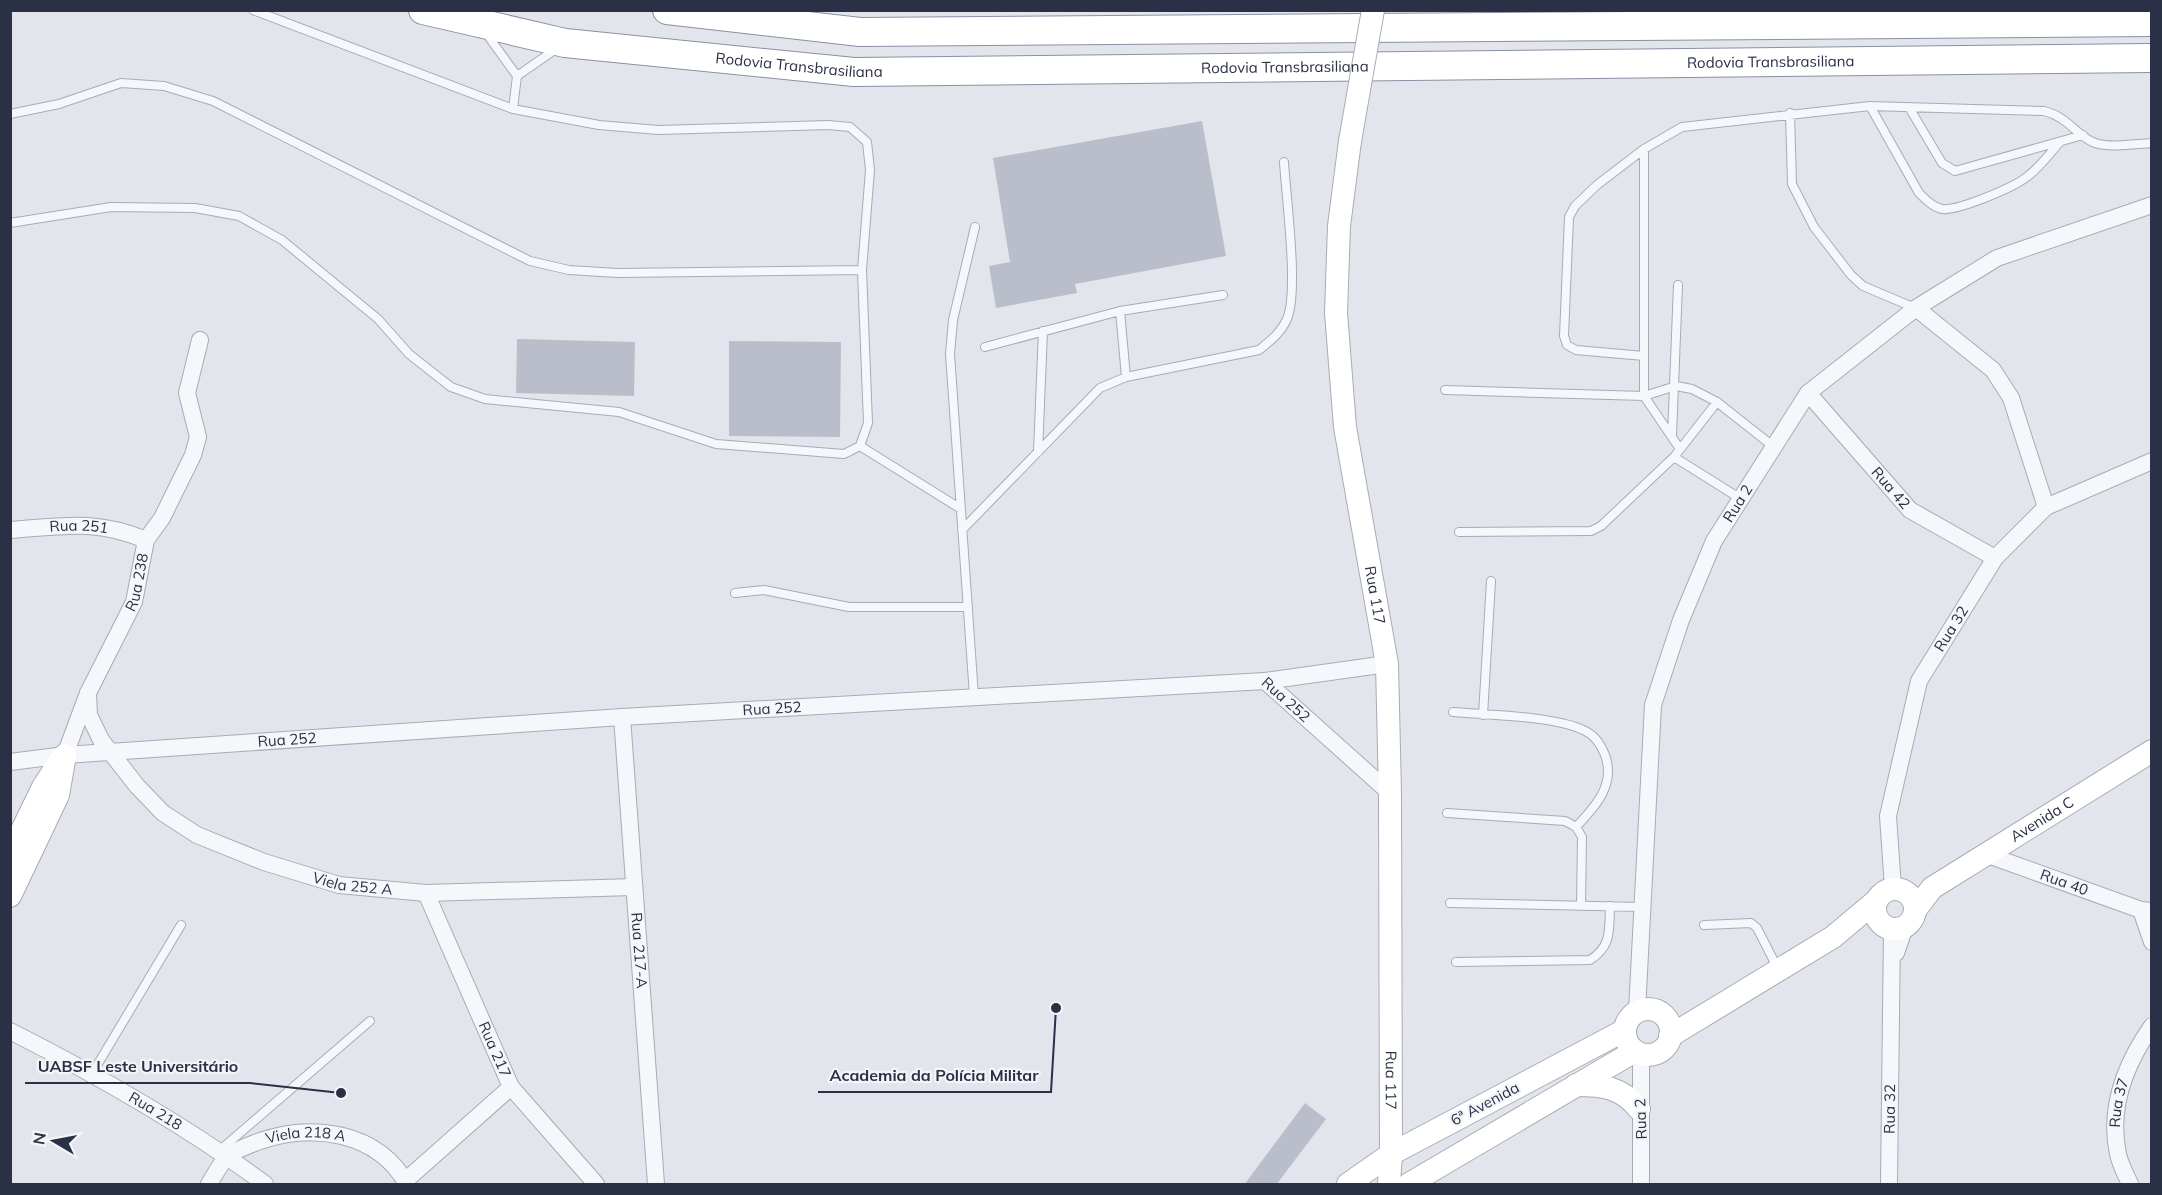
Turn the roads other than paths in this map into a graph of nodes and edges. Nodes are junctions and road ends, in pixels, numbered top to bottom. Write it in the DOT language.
graph roads {
  1 [pos="253,10"];
  2 [pos="423,10"];
  3 [pos="667,10"];
  4 [pos="1374,10"];
  5 [pos="2151,22"];
  6 [pos="481,25"];
  7 [pos="565,43"];
  8 [pos="2151,58"];
  9 [pos="517,76"];
  10 [pos="1870,106"];
  11 [pos="513,109"];
  12 [pos="1910,109"];
  13 [pos="1790,113"];
  14 [pos="10,114"];
  15 [pos="2084,135"];
  16 [pos="2060,142"];
  17 [pos="2151,143"];
  18 [pos="1644,149"];
  19 [pos="1284,162"];
  20 [pos="2151,205"];
  21 [pos="10,223"];
  22 [pos="975,227"];
  23 [pos="862,270"];
  24 [pos="1678,285"];
  25 [pos="1223,295"];
  26 [pos="1916,308"];
  27 [pos="1120,311"];
  28 [pos="1043,331"];
  29 [pos="200,340"];
  30 [pos="985,346"];
  31 [pos="1644,356"];
  32 [pos="1126,376"];
  33 [pos="1676,386"];
  34 [pos="1445,390"];
  35 [pos="1809,393"];
  36 [pos="1644,396"];
  37 [pos="1717,402"];
  38 [pos="1672,436"];
  39 [pos="860,446"];
  40 [pos="1774,447"];
  41 [pos="1680,449"];
  42 [pos="1038,452"];
  43 [pos="1674,457"];
  44 [pos="2151,461"];
  45 [pos="1741,499"];
  46 [pos="2046,507"];
  47 [pos="961,509"];
  48 [pos="10,530"];
  49 [pos="962,530"];
  50 [pos="1459,532"];
  51 [pos="146,540"];
  52 [pos="1995,558"];
  53 [pos="1491,582"];
  54 [pos="735,593"];
  55 [pos="968,607"];
  56 [pos="1386,664"];
  57 [pos="1265,681"];
  58 [pos="88,693"];
  59 [pos="974,696"];
  60 [pos="1452,712"];
  61 [pos="1484,715"];
  62 [pos="622,717"];
  63 [pos="2151,751"];
  64 [pos="112,752"];
  65 [pos="65,755"];
  66 [pos="10,762"];
  67 [pos="1390,793"];
  68 [pos="1447,813"];
  69 [pos="1576,827"];
  70 [pos="10,855"];
  71 [pos="1988,855"];
  72 [pos="634,887"];
  73 [pos="426,893"];
  74 [pos="10,896"];
  75 [pos="1450,903"];
  76 [pos="1581,906"];
  77 [pos="1610,906"];
  78 [pos="1642,907"];
  79 [pos="1895,910"];
  80 [pos="2146,910"];
  81 [pos="181,925"];
  82 [pos="1704,925"];
  83 [pos="2151,942"];
  84 [pos="1456,962"];
  85 [pos="1779,971"];
  86 [pos="1636,1011"];
  87 [pos="370,1021"];
  88 [pos="1667,1025"];
  89 [pos="2151,1026"];
  90 [pos="1625,1030"];
  91 [pos="10,1031"];
  92 [pos="1638,1052"];
  93 [pos="93,1072"];
  94 [pos="1574,1085"];
  95 [pos="512,1087"];
  96 [pos="1639,1109"];
  97 [pos="223,1154"];
  98 [pos="1391,1154"];
  99 [pos="406,1183"];
  100 [pos="209,1185"];
  101 [pos="265,1185"];
  102 [pos="596,1185"];
  103 [pos="656,1185"];
  104 [pos="1348,1185"];
  105 [pos="1389,1185"];
  106 [pos="1407,1185"];
  107 [pos="1641,1185"];
  108 [pos="1889,1185"];
  109 [pos="2130,1185"];
  1 -- 11 [label="lane"];
  2 -- 6 [label="highway, Rodovia Transbrasiliana"];
  3 -- 5 [label="highway"];
  4 -- 56 [label="street, Rua 117, bridge"];
  6 -- 7 [label="highway, Rodovia Transbrasiliana"];
  6 -- 9 [label="lane"];
  7 -- 8 [label="highway, Rodovia Transbrasiliana"];
  7 -- 9 [label="lane"];
  9 -- 11 [label="lane"];
  10 -- 12 [label="lane"];
  10 -- 13 [label="lane"];
  10 -- 16 [label="lane"];
  11 -- 23 [label="lane"];
  12 -- 15 [label="lane"];
  12 -- 16 [label="lane"];
  13 -- 18 [label="lane"];
  13 -- 26 [label="lane"];
  14 -- 23 [label="lane"];
  15 -- 16 [label="lane"];
  15 -- 17 [label="lane"];
  18 -- 31 [label="lane"];
  18 -- 31 [label="lane"];
  19 -- 32 [label="lane"];
  20 -- 26 [label="street, Rua 2"];
  21 -- 39 [label="lane"];
  22 -- 47 [label="lane"];
  23 -- 39 [label="lane"];
  24 -- 33 [label="lane"];
  25 -- 27 [label="lane"];
  26 -- 35 [label="street, Rua 2"];
  26 -- 46 [label="street"];
  27 -- 28 [label="lane"];
  27 -- 32 [label="lane"];
  28 -- 30 [label="lane"];
  28 -- 42 [label="lane"];
  29 -- 51 [label="street, Rua 238"];
  31 -- 36 [label="lane"];
  32 -- 42 [label="lane"];
  33 -- 36 [label="lane"];
  33 -- 37 [label="lane"];
  33 -- 38 [label="lane"];
  34 -- 36 [label="lane"];
  35 -- 40 [label="street, Rua 2"];
  35 -- 52 [label="street, Rua 42"];
  36 -- 38 [label="lane"];
  37 -- 40 [label="lane"];
  37 -- 41 [label="lane"];
  38 -- 41 [label="lane"];
  39 -- 47 [label="lane"];
  40 -- 45 [label="street, Rua 2"];
  41 -- 43 [label="lane"];
  42 -- 49 [label="lane"];
  43 -- 45 [label="lane"];
  43 -- 50 [label="lane"];
  44 -- 46 [label="street, Rua 32"];
  45 -- 78 [label="street, Rua 2"];
  46 -- 52 [label="street, Rua 32"];
  47 -- 49 [label="lane"];
  48 -- 51 [label="street, Rua 251"];
  49 -- 55 [label="lane"];
  51 -- 58 [label="street, Rua 238"];
  52 -- 79 [label="street, Rua 32"];
  53 -- 61 [label="lane"];
  54 -- 55 [label="lane"];
  55 -- 59 [label="lane"];
  56 -- 57 [label="street"];
  56 -- 67 [label="street, Rua 117"];
  57 -- 59 [label="street, Rua 252"];
  57 -- 67 [label="street, Rua 252"];
  58 -- 64 [label="street"];
  58 -- 65 [label="street, Rua 238"];
  59 -- 62 [label="street, Rua 252"];
  60 -- 61 [label="lane"];
  61 -- 69 [label="lane"];
  62 -- 64 [label="street, Rua 252"];
  62 -- 72 [label="street, Rua 217-A"];
  63 -- 71 [label="street, Avenida C"];
  64 -- 65 [label="street, Rua 252"];
  64 -- 73 [label="street, Viela 252 A"];
  65 -- 66 [label="street, Rua 252"];
  65 -- 70 [label="street, Rua 238"];
  65 -- 74 [label="street, Rua 238"];
  67 -- 98 [label="street, Rua 117"];
  68 -- 69 [label="lane"];
  69 -- 76 [label="lane"];
  71 -- 79 [label="street, Avenida C"];
  71 -- 80 [label="street, Rua 40"];
  72 -- 73 [label="street, Viela 252 A"];
  72 -- 103 [label="street, Rua 217-A"];
  73 -- 95 [label="street, Rua 217"];
  75 -- 76 [label="lane"];
  76 -- 77 [label="lane"];
  77 -- 78 [label="lane"];
  77 -- 84 [label="lane"];
  78 -- 86 [label="street, Rua 2"];
  79 -- 85 [label="street"];
  79 -- 108 [label="street, Rua 32"];
  80 -- 83 [label="street, Rua 40"];
  81 -- 93 [label="lane"];
  82 -- 85 [label="lane"];
  85 -- 88 [label="street"];
  86 -- 88 [label="street"];
  86 -- 90 [label="street"];
  87 -- 97 [label="lane"];
  88 -- 92 [label="street"];
  89 -- 109 [label="street, Rua 37"];
  90 -- 92 [label="street"];
  90 -- 98 [label="street, 6ª Avenida"];
  91 -- 93 [label="street, Rua 218"];
  92 -- 94 [label="street, 6ª Avenida"];
  92 -- 96 [label="street, Rua 2"];
  93 -- 97 [label="street, Rua 218"];
  94 -- 96 [label="street"];
  94 -- 106 [label="street, 6ª Avenida"];
  95 -- 99 [label="street, Viela 218 A"];
  95 -- 102 [label="street, Rua 217"];
  96 -- 107 [label="street, Rua 2"];
  97 -- 99 [label="street, Viela 218 A"];
  97 -- 100 [label="street"];
  97 -- 101 [label="street, Rua 218"];
  98 -- 104 [label="street, 6ª Avenida"];
  98 -- 105 [label="street, Rua 117"];
  98 -- 106 [label="street"];
}
